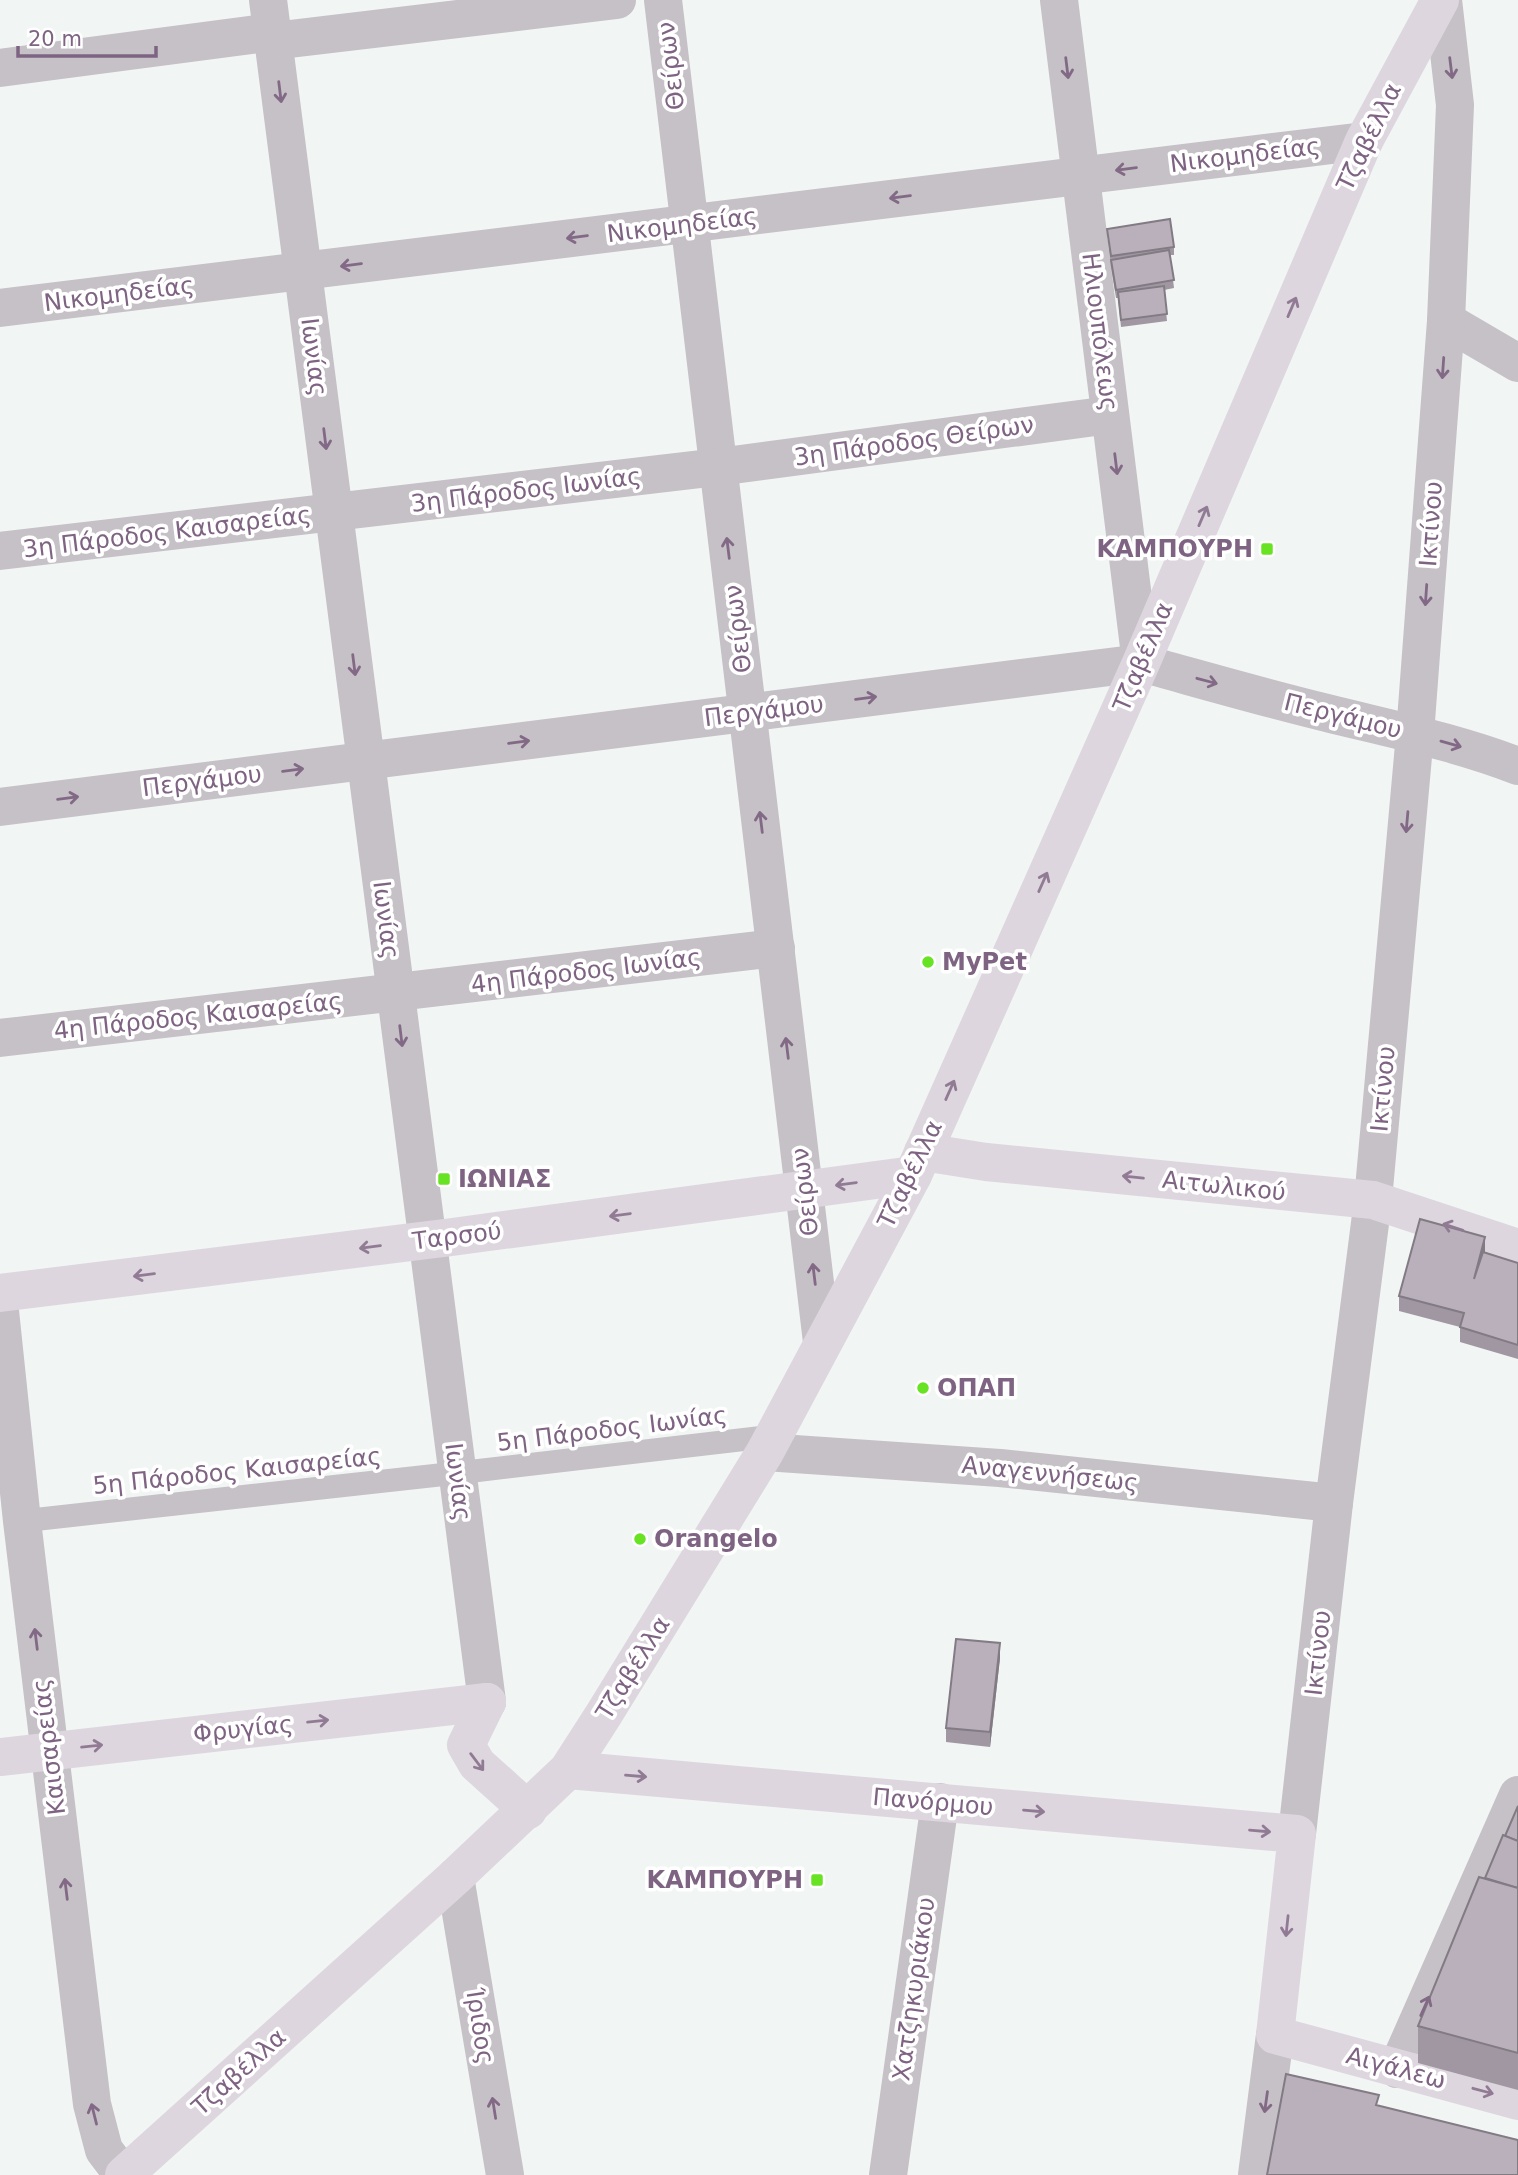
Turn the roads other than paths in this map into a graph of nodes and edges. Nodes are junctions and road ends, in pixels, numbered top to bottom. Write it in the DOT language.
graph roads {
  1 [pos="617,0"];
  2 [pos="663,0"];
  3 [pos="1059,0"];
  4 [pos="1442,0"];
  5 [pos="271,24"];
  6 [pos="0,68"];
  7 [pos="1364,141"];
  8 [pos="1080,175"];
  9 [pos="690,224"];
  10 [pos="303,271"];
  11 [pos="0,308"];
  12 [pos="1446,321"];
  13 [pos="1518,363"];
  14 [pos="1110,415"];
  15 [pos="718,467"];
  16 [pos="334,512"];
  17 [pos="0,551"];
  18 [pos="1141,663"];
  19 [pos="747,713"];
  20 [pos="1415,734"];
  21 [pos="366,761"];
  22 [pos="1518,766"];
  23 [pos="0,807"];
  24 [pos="776,948"];
  25 [pos="396,993"];
  26 [pos="0,1038"];
  27 [pos="918,1164"];
  28 [pos="804,1190"];
  29 [pos="1373,1200"];
  30 [pos="427,1240"];
  31 [pos="1518,1248"];
  32 [pos="0,1293"];
  33 [pos="0,1311"];
  34 [pos="822,1342"];
  35 [pos="769,1444"];
  36 [pos="457,1473"];
  37 [pos="1334,1503"];
  38 [pos="22,1521"];
  39 [pos="486,1702"];
  40 [pos="49,1751"];
  41 [pos="0,1757"];
  42 [pos="568,1770"];
  43 [pos="1518,1795"];
  44 [pos="940,1802"];
  45 [pos="528,1810"];
  46 [pos="1297,1834"];
  47 [pos="455,1877"];
  48 [pos="1275,2035"];
  49 [pos="1397,2068"];
  50 [pos="1518,2101"];
  51 [pos="123,2175"];
  52 [pos="505,2175"];
  53 [pos="888,2175"];
  54 [pos="1256,2175"];
  1 -- 5 [label="street"];
  2 -- 9 [label="street, Θείρων"];
  3 -- 8 [label="street, Ηλιουπόλεως, one-way"];
  4 -- 7 [label="street, Τζαβέλλα"];
  4 -- 12 [label="street, Ικτίνου, one-way"];
  5 -- 6 [label="street"];
  5 -- 10 [label="street, Ιωνίας, one-way"];
  7 -- 8 [label="street, Νικομηδείας, one-way"];
  18 -- 7 [label="street, Τζαβέλλα, one-way"];
  8 -- 9 [label="street, Νικομηδείας, one-way"];
  8 -- 14 [label="street, Ηλιουπόλεως"];
  9 -- 10 [label="street, Νικομηδείας, one-way"];
  9 -- 15 [label="street, Θείρων"];
  10 -- 11 [label="street, Νικομηδείας"];
  10 -- 16 [label="street, Ιωνίας, one-way"];
  12 -- 13 [label="street"];
  12 -- 20 [label="street, Ικτίνου, one-way"];
  14 -- 15 [label="street, 3η Πάροδος Θείρων"];
  14 -- 18 [label="street, Ηλιουπόλεως, one-way"];
  15 -- 16 [label="street, 3η Πάροδος Ιωνίας"];
  19 -- 15 [label="street, Θείρων, one-way"];
  16 -- 17 [label="street, 3η Πάροδος Καισαρείας"];
  16 -- 21 [label="street, Ιωνίας, one-way"];
  19 -- 18 [label="street, Περγάμου, one-way"];
  18 -- 20 [label="street, Περγάμου, one-way"];
  27 -- 18 [label="street, Τζαβέλλα, one-way"];
  21 -- 19 [label="street, Περγάμου, one-way"];
  24 -- 19 [label="street, Θείρων, one-way"];
  20 -- 22 [label="street, Περγάμου, one-way"];
  20 -- 29 [label="street, Ικτίνου, one-way"];
  23 -- 21 [label="street, Περγάμου, one-way"];
  21 -- 25 [label="street, Ιωνίας"];
  24 -- 25 [label="street, 4η Πάροδος Ιωνίας"];
  28 -- 24 [label="street, Θείρων, one-way"];
  25 -- 26 [label="street, 4η Πάροδος Καισαρείας"];
  25 -- 30 [label="street, Ιωνίας, one-way"];
  27 -- 28 [label="street, Ταρσού, one-way"];
  29 -- 27 [label="street, Αιτωλικού, one-way"];
  27 -- 34 [label="street, Τζαβέλλα"];
  28 -- 30 [label="street, Ταρσού, one-way"];
  34 -- 28 [label="street, Θείρων, one-way"];
  31 -- 29 [label="street, Αιτωλικού, one-way"];
  29 -- 37 [label="street, Ικτίνου"];
  30 -- 32 [label="street, Ταρσού, one-way"];
  30 -- 36 [label="street, Ιωνίας"];
  33 -- 38 [label="street, Καισαρείας"];
  34 -- 35 [label="street, Τζαβέλλα"];
  35 -- 36 [label="lane, 5η Πάροδος Ιωνίας"];
  35 -- 37 [label="street, Αναγεννήσεως"];
  35 -- 42 [label="street, Τζαβέλλα"];
  36 -- 38 [label="lane, 5η Πάροδος Καισαρείας"];
  36 -- 39 [label="street, Ιωνίας"];
  37 -- 46 [label="street, Ικτίνου"];
  40 -- 38 [label="street, Καισαρείας, one-way"];
  40 -- 39 [label="street, Φρυγίας, one-way"];
  39 -- 45 [label="street, one-way"];
  40 -- 41 [label="street, Φρυγίας"];
  51 -- 40 [label="street, Καισαρείας, one-way"];
  42 -- 44 [label="street, Πανόρμου, one-way"];
  42 -- 45 [label="street, Τζαβέλλα"];
  49 -- 43 [label="street, one-way"];
  44 -- 46 [label="street, Πανόρμου, one-way"];
  44 -- 53 [label="street, Χατζηκυριάκου"];
  45 -- 47 [label="street, Τζαβέλλα"];
  46 -- 48 [label="street, Ικτίνου, one-way"];
  47 -- 51 [label="street, Τζαβέλλα"];
  52 -- 47 [label="street, Ίριδος, one-way"];
  48 -- 49 [label="street, Αιγάλεω"];
  48 -- 54 [label="street, Ικτίνου, one-way"];
  49 -- 50 [label="street, Αιγάλεω, one-way"];
}
